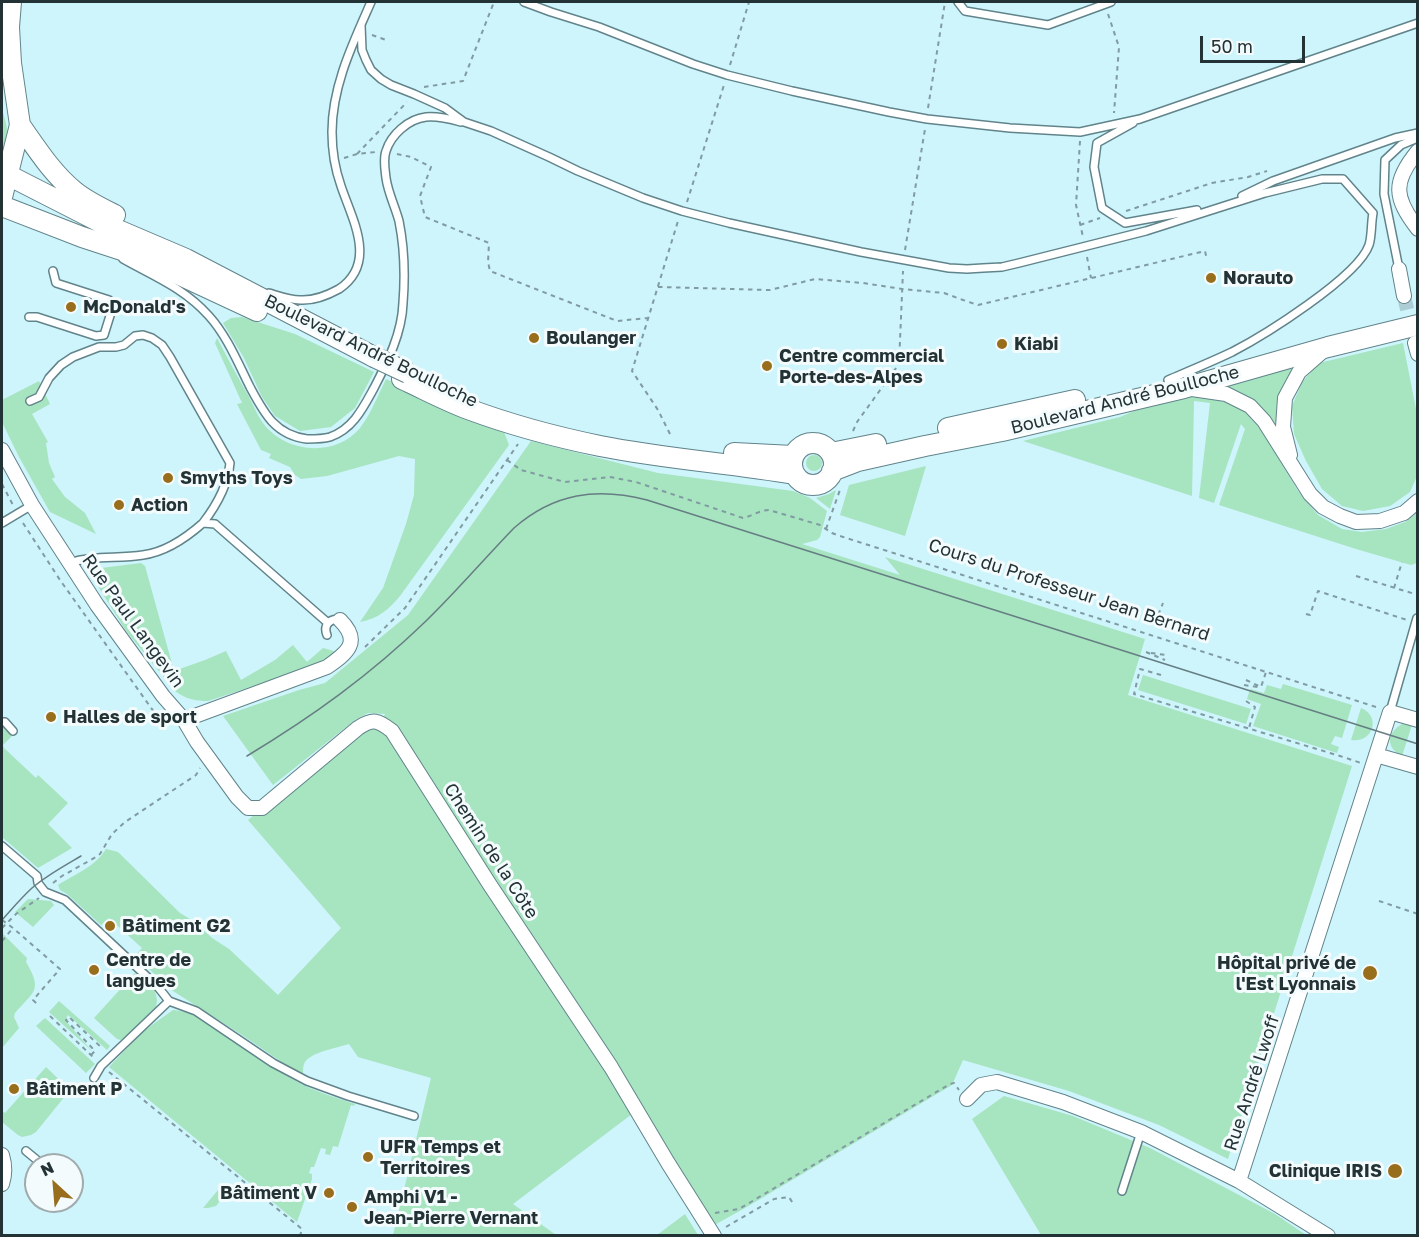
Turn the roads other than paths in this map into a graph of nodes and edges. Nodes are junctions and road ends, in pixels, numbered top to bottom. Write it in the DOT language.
graph roads {
  1 [pos="10,2"];
  2 [pos="370,2"];
  3 [pos="524,2"];
  4 [pos="958,2"];
  5 [pos="1112,2"];
  6 [pos="1418,23"];
  7 [pos="361,25"];
  8 [pos="6,68"];
  9 [pos="1140,119"];
  10 [pos="464,122"];
  11 [pos="20,125"];
  12 [pos="1418,133"];
  13 [pos="1418,138"];
  14 [pos="1418,151"];
  15 [pos="4,174"];
  16 [pos="2,197"];
  17 [pos="2,206"];
  18 [pos="1222,206"];
  19 [pos="1418,229"];
  20 [pos="82,237"];
  21 [pos="186,259"];
  22 [pos="1399,269"];
  23 [pos="53,272"];
  24 [pos="235,285"];
  25 [pos="1404,296"];
  26 [pos="1418,313"];
  27 [pos="29,317"];
  28 [pos="1417,340"];
  29 [pos="1328,347"];
  30 [pos="371,360"];
  31 [pos="1176,384"];
  32 [pos="30,401"];
  33 [pos="2,450"];
  34 [pos="794,465"];
  35 [pos="836,468"];
  36 [pos="1296,471"];
  37 [pos="1418,501"];
  38 [pos="32,505"];
  39 [pos="2,523"];
  40 [pos="203,523"];
  41 [pos="69,563"];
  42 [pos="1416,620"];
  43 [pos="334,622"];
  44 [pos="327,635"];
  45 [pos="1384,710"];
  46 [pos="184,720"];
  47 [pos="1418,720"];
  48 [pos="2,722"];
  49 [pos="13,731"];
  50 [pos="1374,761"];
  51 [pos="1418,767"];
  52 [pos="2,846"];
  53 [pos="169,1001"];
  54 [pos="94,1078"];
  55 [pos="966,1099"];
  56 [pos="414,1116"];
  57 [pos="1142,1132"];
  58 [pos="26,1150"];
  59 [pos="29,1153"];
  60 [pos="2,1155"];
  61 [pos="1239,1181"];
  62 [pos="2,1184"];
  63 [pos="1122,1191"];
  64 [pos="713,1235"];
  65 [pos="1328,1236"];
  1 -- 8 [label="main road"];
  2 -- 7 [label="lane"];
  3 -- 9 [label="lane"];
  4 -- 5 [label="lane"];
  6 -- 9 [label="lane"];
  7 -- 10 [label="lane"];
  7 -- 24 [label="lane"];
  8 -- 11 [label="main road"];
  9 -- 18 [label="lane"];
  10 -- 18 [label="lane"];
  10 -- 20 [label="lane"];
  11 -- 15 [label="main road"];
  11 -- 21 [label="main road"];
  12 -- 18 [label="lane"];
  13 -- 22 [label="lane"];
  14 -- 19 [label="street"];
  15 -- 16 [label="main road"];
  15 -- 21 [label="main road, Boulevard André Boulloche"];
  17 -- 20 [label="main road, Boulevard André Boulloche"];
  18 -- 31 [label="lane"];
  20 -- 30 [label="main road, Boulevard André Boulloche"];
  21 -- 24 [label="main road, Boulevard André Boulloche"];
  22 -- 25 [label="street"];
  23 -- 27 [label="lane"];
  24 -- 30 [label="main road, Boulevard André Boulloche"];
  26 -- 31 [label="main road, Boulevard André Boulloche"];
  28 -- 29 [label="main road, Boulevard André Boulloche"];
  29 -- 31 [label="main road, Boulevard André Boulloche"];
  29 -- 36 [label="street"];
  30 -- 34 [label="main road, Boulevard André Boulloche"];
  31 -- 35 [label="main road, Boulevard André Boulloche"];
  31 -- 36 [label="street"];
  32 -- 40 [label="lane"];
  33 -- 38 [label="street, Rue Paul Langevin"];
  34 -- 35 [label="main road, Boulevard André Boulloche"];
  34 -- 35 [label="main road"];
  36 -- 37 [label="street"];
  38 -- 39 [label="lane"];
  38 -- 41 [label="street, Rue Paul Langevin"];
  40 -- 41 [label="lane"];
  40 -- 43 [label="lane"];
  41 -- 46 [label="street, Rue Paul Langevin"];
  42 -- 45 [label="lane"];
  43 -- 44 [label="lane"];
  43 -- 46 [label="street"];
  45 -- 47 [label="street"];
  45 -- 50 [label="street, Rue André Lwoff"];
  46 -- 64 [label="street, Chemin de la Côte"];
  48 -- 49 [label="lane"];
  50 -- 51 [label="street"];
  50 -- 61 [label="street, Rue André Lwoff"];
  52 -- 53 [label="lane"];
  53 -- 54 [label="lane"];
  53 -- 56 [label="lane"];
  55 -- 57 [label="street, Rue André Lwoff"];
  57 -- 61 [label="street, Rue André Lwoff"];
  57 -- 63 [label="lane"];
  58 -- 59 [label="lane"];
  60 -- 62 [label="street"];
  61 -- 65 [label="street"];
}
